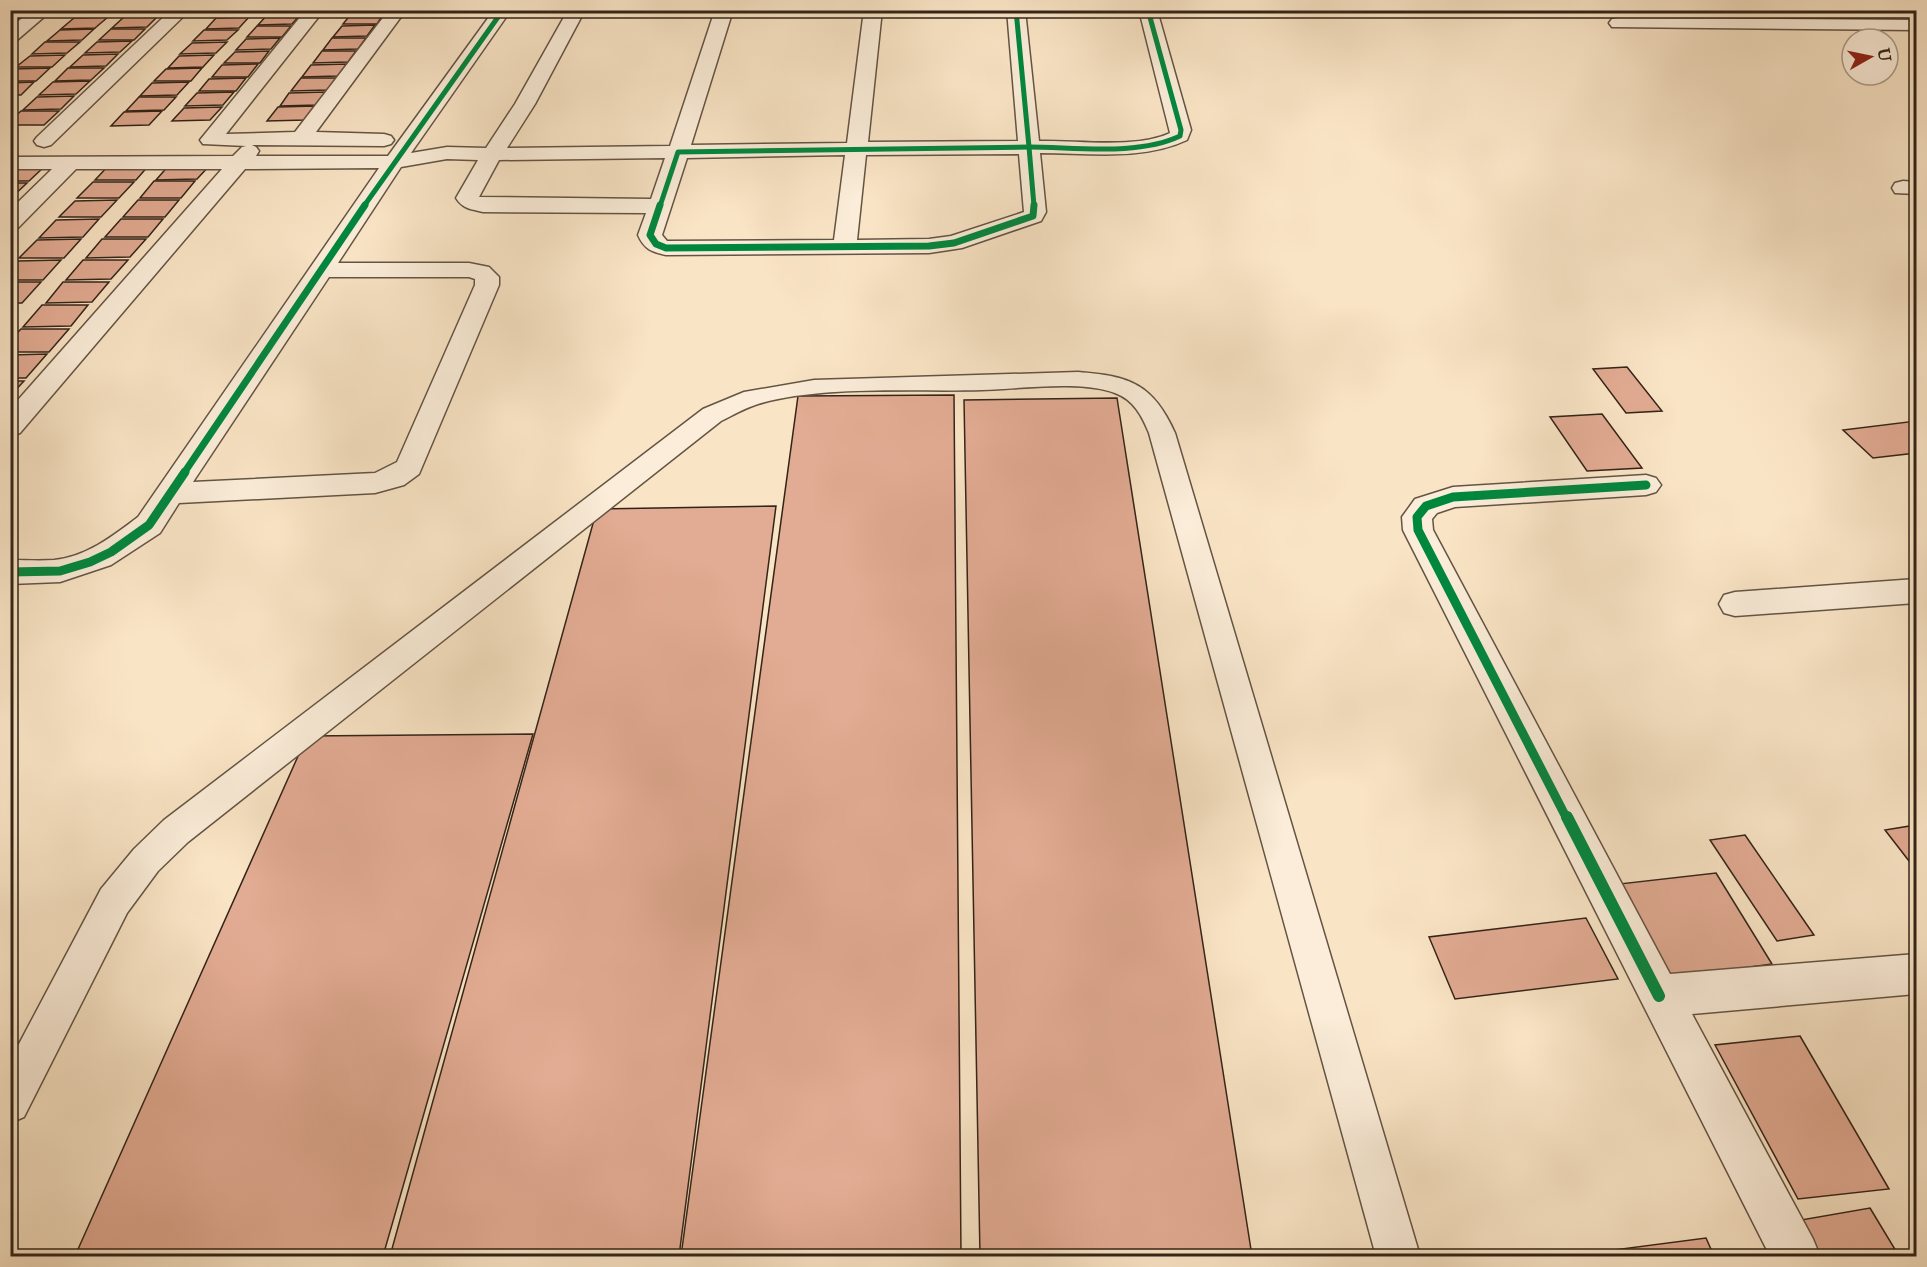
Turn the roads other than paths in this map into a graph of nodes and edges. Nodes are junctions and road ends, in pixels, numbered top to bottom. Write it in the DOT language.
graph roads {
  1 [pos="44,10"];
  2 [pos="182,10"];
  3 [pos="316,10"];
  4 [pos="399,10"];
  5 [pos="503,10"];
  6 [pos="577,10"];
  7 [pos="724,10"];
  8 [pos="873,10"];
  9 [pos="1016,10"];
  10 [pos="1148,10"];
  11 [pos="1802,10"];
  12 [pos="1668,17"];
  13 [pos="1618,23"];
  14 [pos="1818,24"];
  15 [pos="1917,25"];
  16 [pos="10,37"];
  17 [pos="261,138"];
  18 [pos="301,138"];
  19 [pos="188,140"];
  20 [pos="210,140"];
  21 [pos="22,141"];
  22 [pos="44,141"];
  23 [pos="76,141"];
  24 [pos="411,141"];
  25 [pos="1030,147"];
  26 [pos="859,148"];
  27 [pos="678,152"];
  28 [pos="447,153"];
  29 [pos="492,154"];
  30 [pos="239,162"];
  31 [pos="394,162"];
  32 [pos="10,163"];
  33 [pos="70,163"];
  34 [pos="660,206"];
  35 [pos="10,223"];
  36 [pos="845,246"];
  37 [pos="321,270"];
  38 [pos="10,428"];
  39 [pos="1646,485"];
  40 [pos="171,493"];
  41 [pos="10,572"];
  42 [pos="1917,591"];
  43 [pos="1735,604"];
  44 [pos="1917,974"];
  45 [pos="1659,996"];
  46 [pos="10,1103"];
  47 [pos="1398,1257"];
  48 [pos="1796,1257"];
  1 -- 16 [label="street"];
  2 -- 22 [label="street"];
  3 -- 20 [label="street"];
  4 -- 18 [label="street"];
  5 -- 24 [label="street"];
  6 -- 29 [label="street"];
  7 -- 27 [label="street"];
  8 -- 26 [label="street"];
  9 -- 25 [label="street"];
  10 -- 25 [label="street"];
  11 -- 14 [label="street"];
  12 -- 13 [label="street"];
  12 -- 14 [label="street"];
  14 -- 15 [label="street"];
  17 -- 18 [label="street"];
  17 -- 20 [label="street"];
  17 -- 30 [label="street"];
  18 -- 24 [label="street"];
  19 -- 20 [label="street"];
  21 -- 22 [label="street"];
  22 -- 23 [label="street"];
  24 -- 28 [label="street"];
  24 -- 31 [label="street"];
  25 -- 26 [label="street"];
  25 -- 36 [label="street"];
  26 -- 27 [label="street"];
  26 -- 36 [label="street"];
  27 -- 29 [label="street"];
  27 -- 34 [label="street"];
  28 -- 29 [label="street"];
  28 -- 31 [label="street"];
  29 -- 34 [label="street"];
  30 -- 31 [label="street"];
  30 -- 33 [label="street"];
  30 -- 38 [label="street"];
  31 -- 37 [label="street"];
  32 -- 33 [label="street"];
  33 -- 35 [label="street"];
  34 -- 36 [label="street"];
  37 -- 40 [label="street"];
  37 -- 40 [label="street"];
  39 -- 45 [label="street"];
  40 -- 41 [label="street"];
  42 -- 43 [label="street"];
  44 -- 45 [label="street"];
  45 -- 48 [label="street"];
  46 -- 47 [label="lane"];
}
